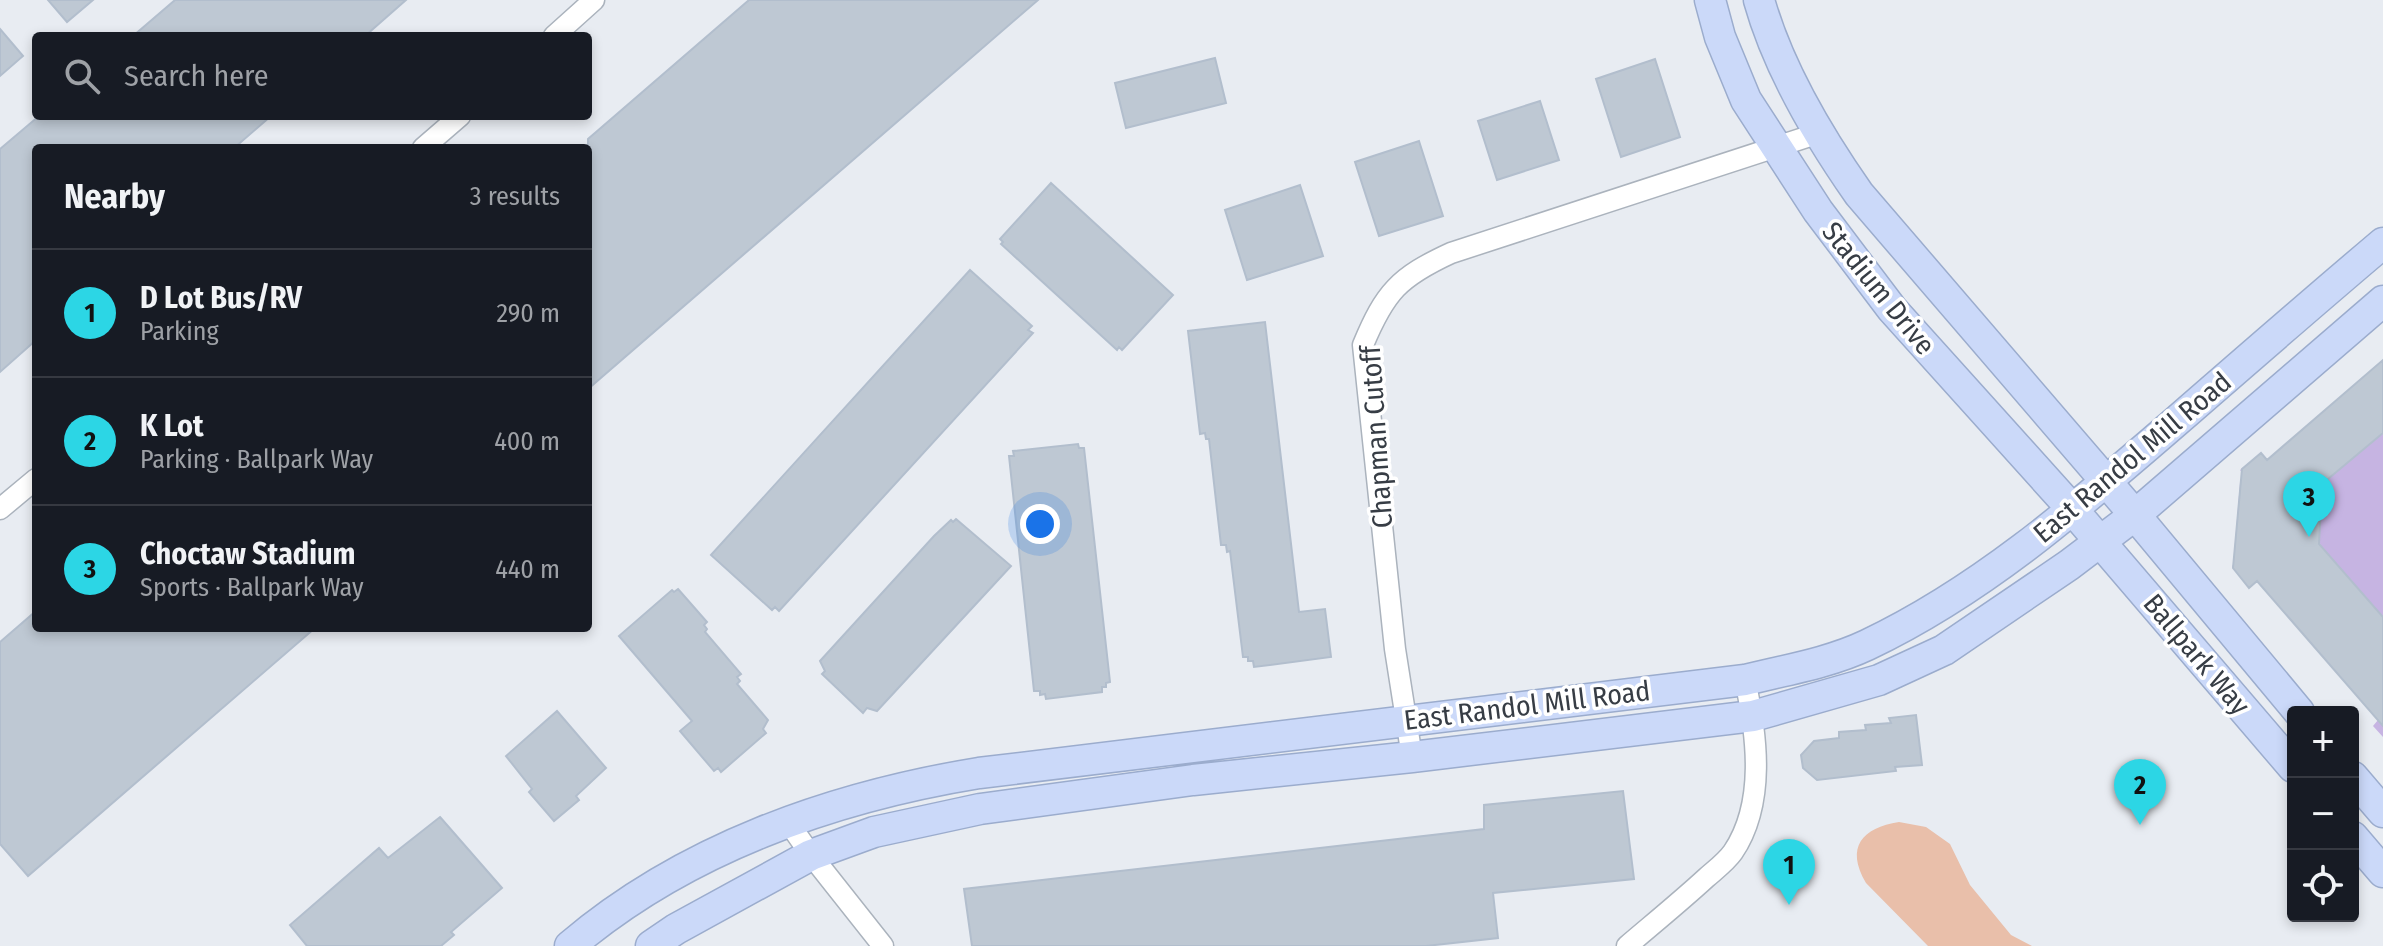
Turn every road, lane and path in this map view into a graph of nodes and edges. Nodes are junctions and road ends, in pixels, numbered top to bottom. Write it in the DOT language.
graph roads {
  1 [pos="594,0"];
  2 [pos="1710,0"];
  3 [pos="1759,0"];
  4 [pos="558,32"];
  5 [pos="455,120"];
  6 [pos="1819,133"];
  7 [pos="428,144"];
  8 [pos="1775,147"];
  9 [pos="2383,243"];
  10 [pos="2383,301"];
  11 [pos="32,482"];
  12 [pos="2106,482"];
  13 [pos="0,509"];
  14 [pos="2073,510"];
  15 [pos="2135,515"];
  16 [pos="2100,542"];
  17 [pos="1745,680"];
  18 [pos="2294,706"];
  19 [pos="1753,716"];
  20 [pos="1406,719"];
  21 [pos="1412,757"];
  22 [pos="2287,760"];
  23 [pos="2354,778"];
  24 [pos="2383,812"];
  25 [pos="788,822"];
  26 [pos="2359,844"];
  27 [pos="811,855"];
  28 [pos="2383,872"];
  29 [pos="570,946"];
  30 [pos="651,946"];
  31 [pos="883,946"];
  32 [pos="1627,946"];
  1 -- 4 [label="street"];
  2 -- 8 [label="main road, Stadium Drive"];
  3 -- 6 [label="main road, Stadium Drive"];
  5 -- 7 [label="street"];
  6 -- 8 [label="street, Chapman Cutoff"];
  6 -- 12 [label="main road, Stadium Drive"];
  8 -- 14 [label="main road, Stadium Drive"];
  8 -- 20 [label="street, Chapman Cutoff"];
  9 -- 12 [label="main road, East Randol Mill Road"];
  10 -- 15 [label="main road, East Randol Mill Road"];
  11 -- 13 [label="street"];
  12 -- 14 [label="main road, East Randol Mill Road"];
  12 -- 15 [label="main road, Stadium Drive"];
  14 -- 16 [label="main road, Stadium Drive"];
  14 -- 17 [label="main road, East Randol Mill Road"];
  15 -- 16 [label="main road, East Randol Mill Road"];
  15 -- 18 [label="main road, Ballpark Way"];
  16 -- 19 [label="main road, East Randol Mill Road"];
  16 -- 22 [label="main road, Ballpark Way"];
  17 -- 19 [label="street"];
  17 -- 20 [label="main road, East Randol Mill Road"];
  19 -- 21 [label="main road, East Randol Mill Road"];
  19 -- 32 [label="street"];
  20 -- 21 [label="street, Chapman Cutoff"];
  20 -- 25 [label="main road, East Randol Mill Road"];
  21 -- 27 [label="main road, East Randol Mill Road"];
  23 -- 24 [label="main road"];
  25 -- 27 [label="street"];
  25 -- 29 [label="main road, East Randol Mill Road"];
  26 -- 28 [label="main road"];
  27 -- 30 [label="main road, East Randol Mill Road"];
  27 -- 31 [label="street"];
}
